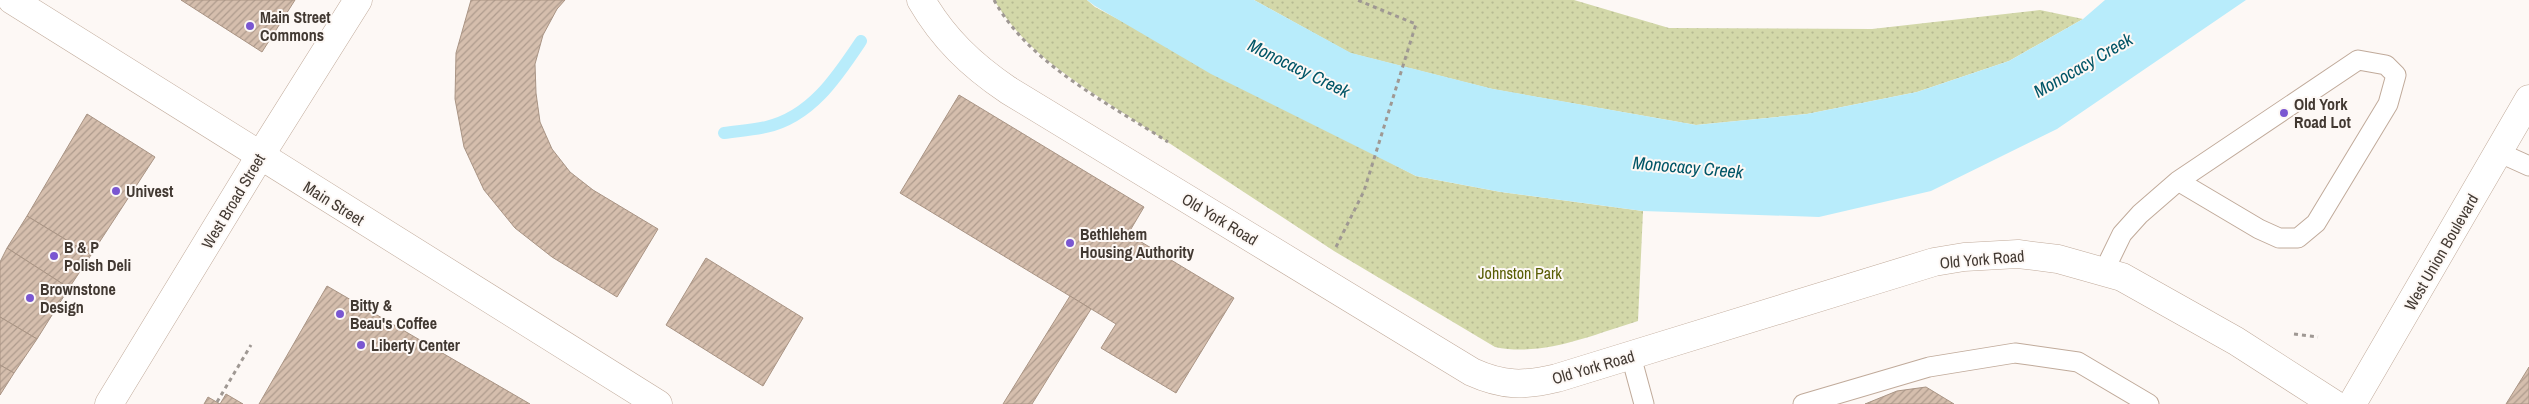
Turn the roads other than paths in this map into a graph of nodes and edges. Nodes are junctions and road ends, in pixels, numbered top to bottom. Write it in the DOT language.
graph roads {
  1 [pos="12,0"];
  2 [pos="358,0"];
  3 [pos="922,0"];
  4 [pos="2529,99"];
  5 [pos="2498,152"];
  6 [pos="260,156"];
  7 [pos="2529,166"];
  8 [pos="2178,181"];
  9 [pos="2104,271"];
  10 [pos="1631,356"];
  11 [pos="650,402"];
  12 [pos="109,404"];
  13 [pos="1644,404"];
  14 [pos="1803,404"];
  15 [pos="2149,404"];
  16 [pos="2334,404"];
  17 [pos="2352,404"];
  1 -- 6 [label="street, Main Street"];
  2 -- 6 [label="street, West Broad Street"];
  3 -- 10 [label="street, Old York Road"];
  4 -- 5 [label="street, West Union Boulevard"];
  5 -- 7 [label="lane"];
  5 -- 17 [label="street, West Union Boulevard"];
  6 -- 11 [label="street, Main Street"];
  6 -- 12 [label="street, West Broad Street"];
  8 -- 8 [label="lane"];
  8 -- 9 [label="lane"];
  9 -- 10 [label="street, Old York Road"];
  9 -- 16 [label="street, Old York Road"];
  10 -- 13 [label="lane"];
  14 -- 15 [label="lane"];
}
